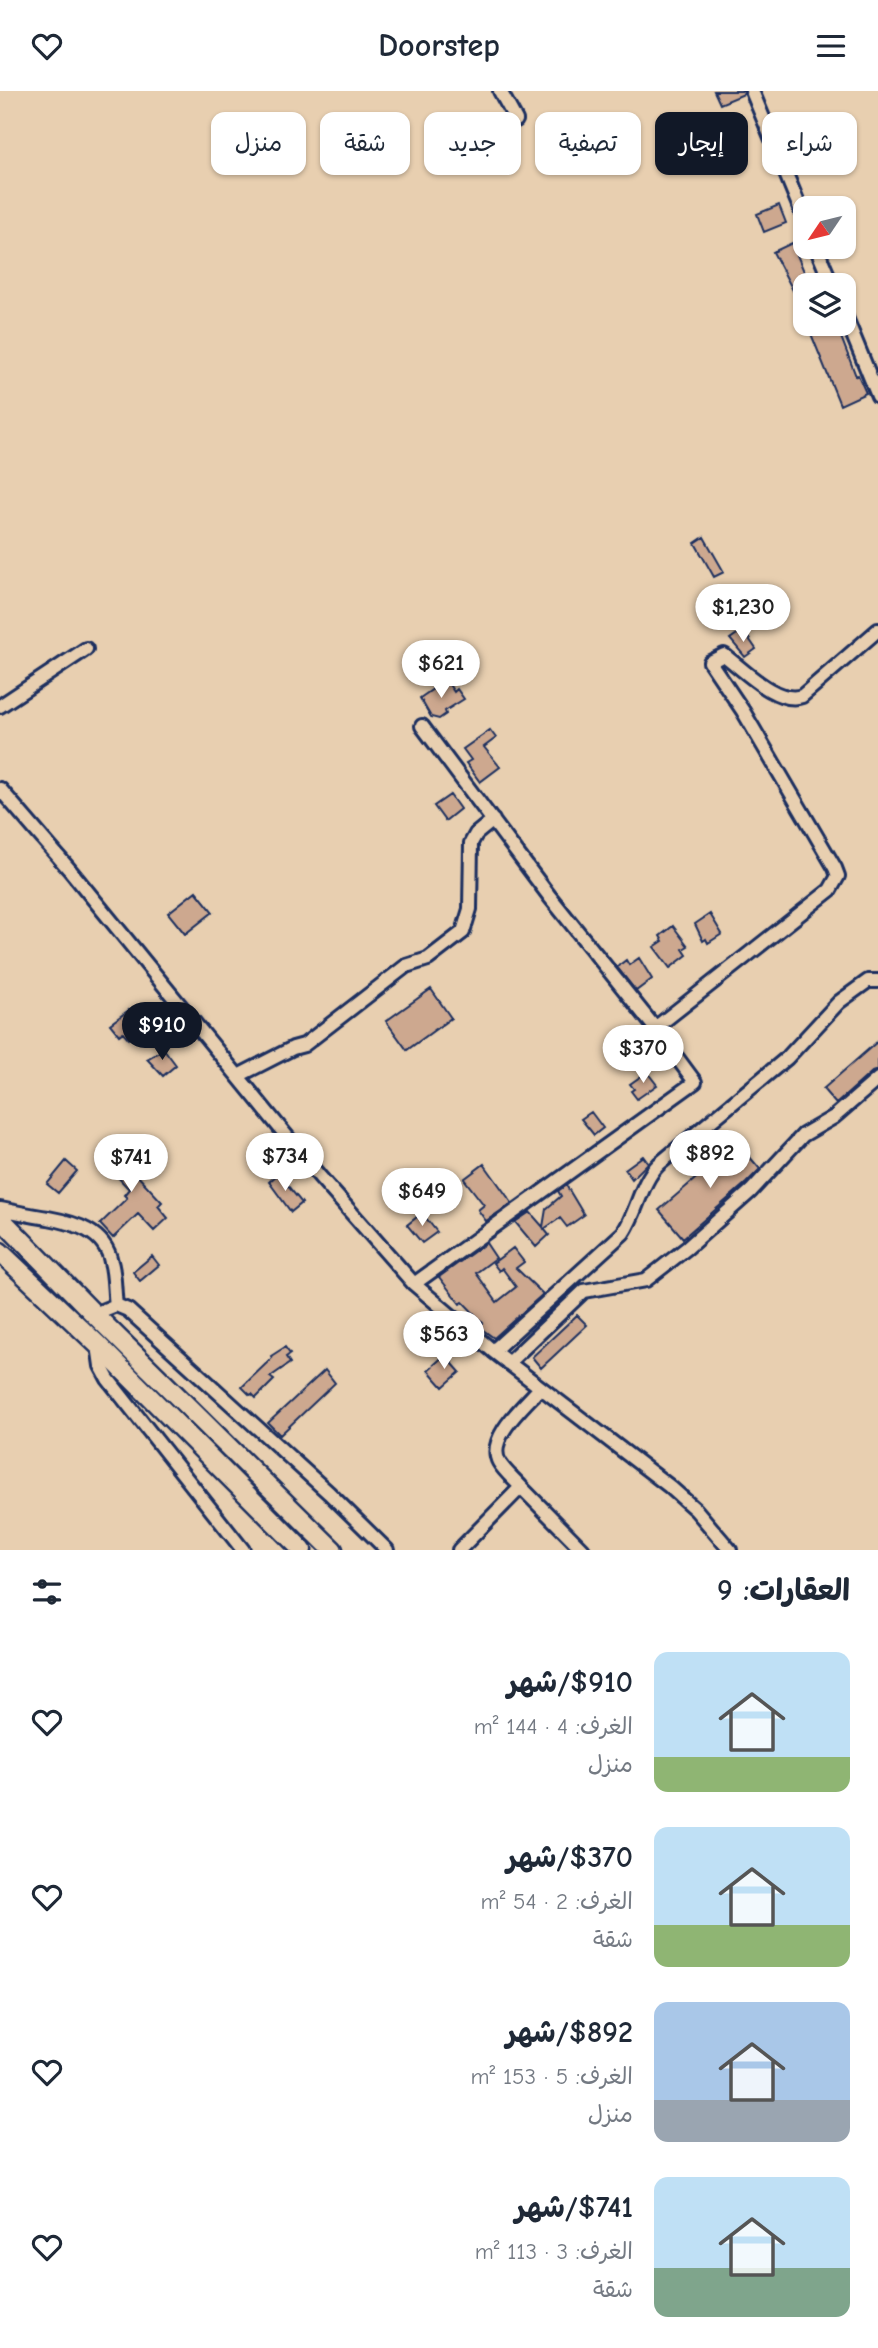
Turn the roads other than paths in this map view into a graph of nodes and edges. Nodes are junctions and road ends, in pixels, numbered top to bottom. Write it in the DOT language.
graph roads {
  1 [pos="500,91"];
  2 [pos="752,91"];
  3 [pos="512,112"];
  4 [pos="795,196"];
  5 [pos="853,336"];
  6 [pos="878,397"];
  7 [pos="878,630"];
  8 [pos="86,649"];
  9 [pos="0,706"];
  10 [pos="422,726"];
  11 [pos="0,789"];
  12 [pos="493,820"];
  13 [pos="878,981"];
  14 [pos="655,1028"];
  15 [pos="238,1076"];
  16 [pos="878,1079"];
  17 [pos="0,1209"];
  18 [pos="0,1218"];
  19 [pos="0,1252"];
  20 [pos="414,1284"];
  21 [pos="116,1305"];
  22 [pos="93,1314"];
  23 [pos="98,1345"];
  24 [pos="493,1351"];
  25 [pos="508,1363"];
  26 [pos="540,1388"];
  27 [pos="521,1487"];
  28 [pos="243,1550"];
  29 [pos="302,1550"];
  30 [pos="333,1550"];
  31 [pos="387,1550"];
  32 [pos="458,1550"];
  33 [pos="583,1550"];
  34 [pos="730,1550"];
  1 -- 3 [label="street"];
  2 -- 4 [label="street"];
  5 -- 6 [label="street"];
  7 -- 14 [label="street"];
  8 -- 9 [label="street"];
  10 -- 12 [label="street"];
  11 -- 15 [label="street"];
  12 -- 14 [label="street"];
  12 -- 15 [label="street"];
  13 -- 24 [label="street"];
  14 -- 20 [label="street"];
  15 -- 20 [label="street"];
  16 -- 25 [label="street"];
  17 -- 21 [label="street"];
  18 -- 22 [label="highway"];
  19 -- 23 [label="highway"];
  20 -- 24 [label="street"];
  21 -- 22 [label="street"];
  21 -- 31 [label="street"];
  22 -- 30 [label="highway"];
  23 -- 28 [label="street"];
  23 -- 29 [label="highway"];
  24 -- 25 [label="street"];
  25 -- 26 [label="street"];
  26 -- 27 [label="street"];
  26 -- 34 [label="street"];
  27 -- 32 [label="street"];
  27 -- 33 [label="street"];
}
